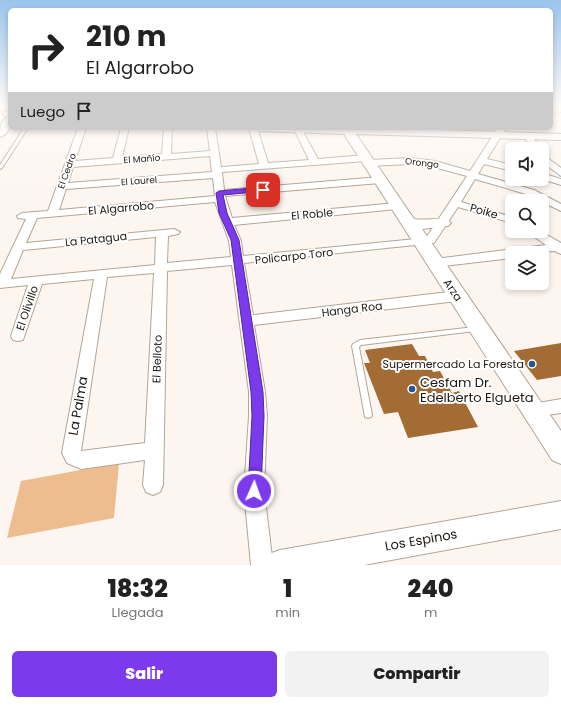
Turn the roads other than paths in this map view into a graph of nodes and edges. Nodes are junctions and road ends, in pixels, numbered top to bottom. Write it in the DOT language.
graph roads {
  1 [pos="24,131"];
  2 [pos="81,131"];
  3 [pos="124,131"];
  4 [pos="168,131"];
  5 [pos="211,131"];
  6 [pos="254,131"];
  7 [pos="299,131"];
  8 [pos="348,131"];
  9 [pos="498,131"];
  10 [pos="506,131"];
  11 [pos="528,136"];
  12 [pos="561,137"];
  13 [pos="532,142"];
  14 [pos="214,153"];
  15 [pos="166,157"];
  16 [pos="549,159"];
  17 [pos="117,160"];
  18 [pos="482,160"];
  19 [pos="561,160"];
  20 [pos="367,161"];
  21 [pos="315,162"];
  22 [pos="549,163"];
  23 [pos="70,164"];
  24 [pos="264,166"];
  25 [pos="505,166"];
  26 [pos="0,168"];
  27 [pos="217,172"];
  28 [pos="561,173"];
  29 [pos="473,175"];
  30 [pos="549,178"];
  31 [pos="380,180"];
  32 [pos="561,182"];
  33 [pos="61,186"];
  34 [pos="220,196"];
  35 [pos="455,203"];
  36 [pos="397,206"];
  37 [pos="561,208"];
  38 [pos="52,213"];
  39 [pos="505,218"];
  40 [pos="227,222"];
  41 [pos="408,222"];
  42 [pos="443,223"];
  43 [pos="168,232"];
  44 [pos="544,238"];
  45 [pos="422,243"];
  46 [pos="19,247"];
  47 [pos="560,248"];
  48 [pos="549,249"];
  49 [pos="505,255"];
  50 [pos="237,261"];
  51 [pos="436,263"];
  52 [pos="161,269"];
  53 [pos="101,274"];
  54 [pos="36,281"];
  55 [pos="1,284"];
  56 [pos="458,296"];
  57 [pos="246,321"];
  58 [pos="479,328"];
  59 [pos="18,336"];
  60 [pos="561,406"];
  61 [pos="533,410"];
  62 [pos="368,415"];
  63 [pos="154,450"];
  64 [pos="561,452"];
  65 [pos="153,485"];
  66 [pos="561,515"];
  67 [pos="262,565"];
  68 [pos="280,565"];
  1 -- 26 [label="lane"];
  2 -- 23 [label="street, El Cedro"];
  3 -- 17 [label="street"];
  4 -- 15 [label="street"];
  5 -- 14 [label="street"];
  6 -- 24 [label="street"];
  7 -- 21 [label="street"];
  8 -- 20 [label="street, Arza"];
  9 -- 18 [label="street"];
  10 -- 11 [label="street"];
  11 -- 12 [label="street"];
  11 -- 13 [label="street"];
  14 -- 15 [label="street, El Mañío"];
  14 -- 27 [label="street"];
  15 -- 17 [label="street, El Mañío"];
  16 -- 19 [label="street"];
  17 -- 23 [label="street, El Mañío"];
  18 -- 25 [label="street"];
  18 -- 29 [label="street"];
  20 -- 21 [label="street, El Laurel"];
  20 -- 29 [label="street, Orongo"];
  20 -- 31 [label="street, Arza"];
  21 -- 24 [label="street, El Laurel"];
  22 -- 28 [label="street"];
  23 -- 33 [label="street, El Cedro"];
  24 -- 27 [label="street, El Laurel"];
  27 -- 33 [label="street, El Laurel"];
  27 -- 34 [label="street"];
  29 -- 35 [label="street"];
  29 -- 37 [label="street, Orongo"];
  30 -- 32 [label="street"];
  31 -- 34 [label="street, El Algarrobo"];
  31 -- 36 [label="street, Arza"];
  33 -- 38 [label="street, El Cedro"];
  34 -- 38 [label="street, El Algarrobo"];
  34 -- 40 [label="street"];
  35 -- 39 [label="street, Poike"];
  35 -- 42 [label="street"];
  36 -- 40 [label="street, El Roble"];
  36 -- 41 [label="street, Arza"];
  38 -- 46 [label="street, El Algarrobo"];
  40 -- 50 [label="street"];
  41 -- 42 [label="street"];
  41 -- 45 [label="street, Arza"];
  42 -- 45 [label="street"];
  43 -- 46 [label="street, La Patagua"];
  43 -- 52 [label="street, El Belloto"];
  44 -- 47 [label="street"];
  45 -- 50 [label="street, Policarpo Toro"];
  45 -- 51 [label="street, Arza"];
  46 -- 55 [label="street"];
  47 -- 48 [label="street"];
  49 -- 51 [label="street"];
  50 -- 52 [label="street, Policarpo Toro"];
  50 -- 57 [label="street"];
  51 -- 56 [label="street, Arza"];
  52 -- 53 [label="street, Policarpo Toro"];
  52 -- 63 [label="street, El Belloto"];
  53 -- 54 [label="street, Policarpo Toro"];
  53 -- 63 [label="street, La Palma"];
  54 -- 55 [label="street, Policarpo Toro"];
  54 -- 59 [label="street, El Olivillo"];
  56 -- 57 [label="street, Hanga Roa"];
  56 -- 58 [label="street, Arza"];
  57 -- 67 [label="street"];
  58 -- 61 [label="street, Arza"];
  58 -- 62 [label="lane"];
  60 -- 61 [label="street"];
  61 -- 64 [label="street, Arza"];
  63 -- 65 [label="street, El Belloto"];
  66 -- 68 [label="street, Los Espinos"];
}
